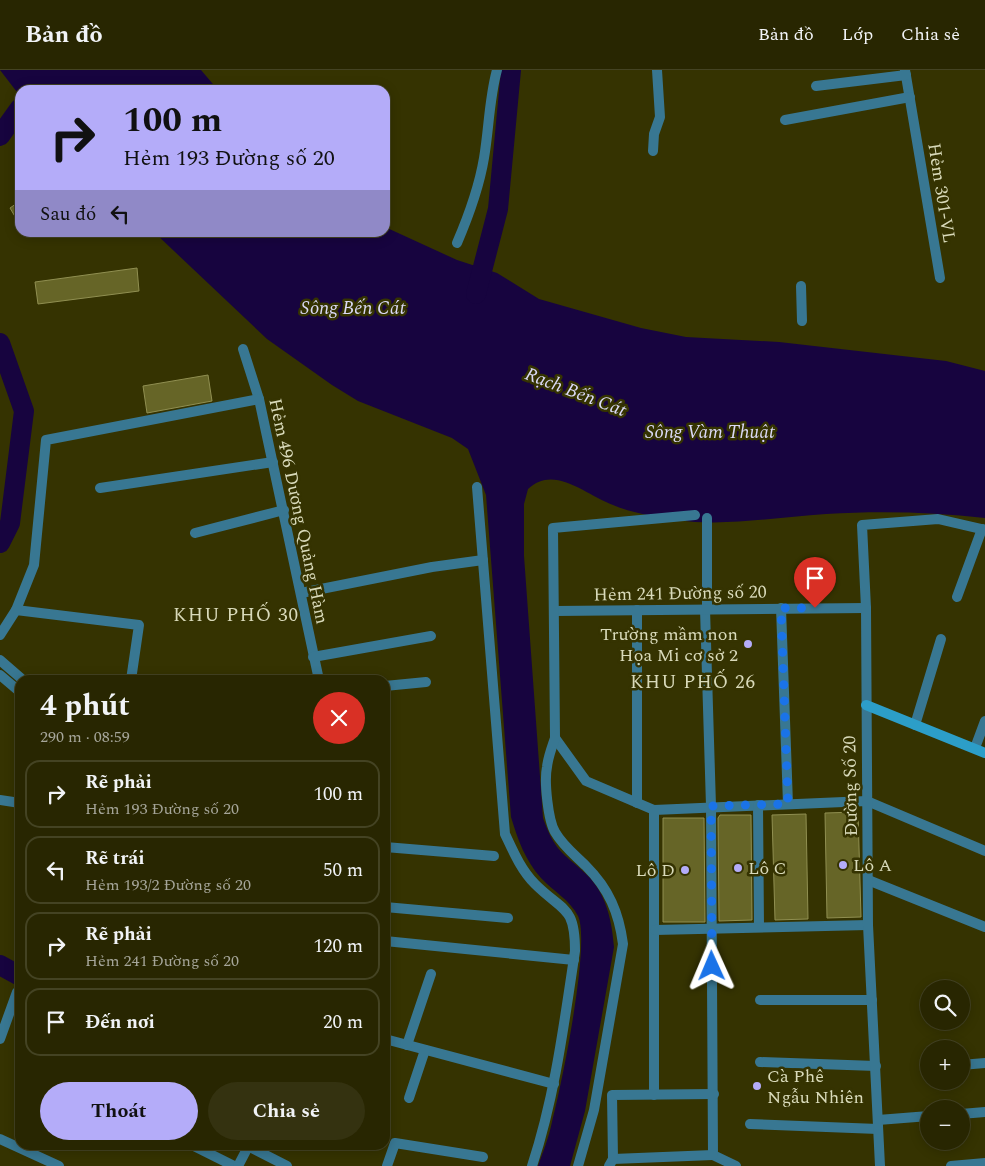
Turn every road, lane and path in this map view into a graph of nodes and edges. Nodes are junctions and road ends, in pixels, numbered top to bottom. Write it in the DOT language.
graph roads {
  1 [pos="497,70"];
  2 [pos="658,70"];
  3 [pos="906,73"];
  4 [pos="816,86"];
  5 [pos="910,97"];
  6 [pos="785,120"];
  7 [pos="653,151"];
  8 [pos="457,243"];
  9 [pos="940,278"];
  10 [pos="801,286"];
  11 [pos="802,321"];
  12 [pos="243,349"];
  13 [pos="259,399"];
  14 [pos="273,462"];
  15 [pos="477,487"];
  16 [pos="100,488"];
  17 [pos="284,510"];
  18 [pos="695,515"];
  19 [pos="707,518"];
  20 [pos="983,530"];
  21 [pos="195,533"];
  22 [pos="483,560"];
  23 [pos="301,593"];
  24 [pos="957,597"];
  25 [pos="781,608"];
  26 [pos="866,608"];
  27 [pos="706,609"];
  28 [pos="16,610"];
  29 [pos="637,610"];
  30 [pos="555,611"];
  31 [pos="0,635"];
  32 [pos="431,636"];
  33 [pos="941,639"];
  34 [pos="313,658"];
  35 [pos="0,660"];
  36 [pos="0,675"];
  37 [pos="18,675"];
  38 [pos="132,675"];
  39 [pos="318,675"];
  40 [pos="426,682"];
  41 [pos="390,686"];
  42 [pos="15,688"];
  43 [pos="866,706"];
  44 [pos="985,721"];
  45 [pos="915,726"];
  46 [pos="555,738"];
  47 [pos="975,748"];
  48 [pos="985,753"];
  49 [pos="0,800"];
  50 [pos="15,802"];
  51 [pos="867,802"];
  52 [pos="636,803"];
  53 [pos="788,804"];
  54 [pos="758,805"];
  55 [pos="711,806"];
  56 [pos="654,810"];
  57 [pos="390,846"];
  58 [pos="985,851"];
  59 [pos="494,856"];
  60 [pos="868,880"];
  61 [pos="390,907"];
  62 [pos="508,918"];
  63 [pos="868,925"];
  64 [pos="759,927"];
  65 [pos="985,927"];
  66 [pos="711,928"];
  67 [pos="656,930"];
  68 [pos="390,942"];
  69 [pos="574,960"];
  70 [pos="431,974"];
  71 [pos="15,998"];
  72 [pos="760,1000"];
  73 [pos="872,1000"];
  74 [pos="0,1039"];
  75 [pos="390,1040"];
  76 [pos="407,1045"];
  77 [pos="425,1050"];
  78 [pos="760,1062"];
  79 [pos="985,1063"];
  80 [pos="970,1064"];
  81 [pos="876,1066"];
  82 [pos="554,1084"];
  83 [pos="714,1094"];
  84 [pos="654,1095"];
  85 [pos="409,1098"];
  86 [pos="985,1112"];
  87 [pos="970,1113"];
  88 [pos="920,1117"];
  89 [pos="750,1124"];
  90 [pos="878,1124"];
  91 [pos="0,1139"];
  92 [pos="15,1144"];
  93 [pos="28,1150"];
  94 [pos="202,1150"];
  95 [pos="247,1150"];
  96 [pos="257,1150"];
  97 [pos="713,1155"];
  98 [pos="483,1157"];
  99 [pos="611,1163"];
  100 [pos="985,1163"];
  101 [pos="59,1166"];
  102 [pos="234,1166"];
  103 [pos="238,1166"];
  104 [pos="287,1166"];
  105 [pos="386,1166"];
  106 [pos="532,1166"];
  107 [pos="578,1166"];
  108 [pos="736,1166"];
  109 [pos="880,1166"];
  110 [pos="951,1166"];
  1 -- 8 [label="street"];
  2 -- 7 [label="street"];
  3 -- 4 [label="street"];
  3 -- 5 [label="street, Hẻm 301-VL"];
  5 -- 6 [label="street"];
  5 -- 9 [label="street, Hẻm 301-VL"];
  10 -- 11 [label="street"];
  12 -- 13 [label="street, Hẻm 496 Dương Quảng Hàm"];
  13 -- 14 [label="street, Hẻm 496 Dương Quảng Hàm"];
  13 -- 28 [label="street"];
  14 -- 16 [label="street"];
  14 -- 17 [label="street, Hẻm 496 Dương Quảng Hàm"];
  15 -- 22 [label="street"];
  17 -- 21 [label="street"];
  17 -- 23 [label="street, Hẻm 496 Dương Quảng Hàm"];
  18 -- 30 [label="street"];
  19 -- 27 [label="street"];
  20 -- 24 [label="street"];
  20 -- 26 [label="street, Đường Số 20"];
  22 -- 23 [label="street"];
  22 -- 69 [label="street"];
  23 -- 34 [label="street, Hẻm 496 Dương Quảng Hàm"];
  25 -- 26 [label="street, Hẻm 241 Đường số 20"];
  25 -- 27 [label="street, Hẻm 241 Đường số 20"];
  25 -- 53 [label="street"];
  26 -- 43 [label="street, Đường Số 20"];
  27 -- 29 [label="street, Hẻm 241 Đường số 20"];
  27 -- 55 [label="street"];
  28 -- 31 [label="street"];
  28 -- 38 [label="street"];
  29 -- 30 [label="street, Hẻm 241 Đường số 20"];
  29 -- 52 [label="street"];
  30 -- 46 [label="street"];
  32 -- 34 [label="street"];
  33 -- 45 [label="street"];
  34 -- 39 [label="street, Hẻm 496 Dương Quảng Hàm"];
  35 -- 37 [label="street"];
  36 -- 42 [label="street"];
  40 -- 41 [label="street"];
  43 -- 45 [label="street"];
  43 -- 51 [label="street, Đường Số 20"];
  44 -- 47 [label="street"];
  45 -- 47 [label="street"];
  46 -- 52 [label="street"];
  46 -- 107 [label="street"];
  47 -- 48 [label="street"];
  49 -- 50 [label="street"];
  51 -- 53 [label="street"];
  51 -- 58 [label="street"];
  51 -- 60 [label="street, Đường Số 20"];
  52 -- 56 [label="street"];
  53 -- 54 [label="street"];
  54 -- 55 [label="street"];
  54 -- 64 [label="street"];
  55 -- 56 [label="street"];
  55 -- 66 [label="street"];
  56 -- 67 [label="street"];
  57 -- 59 [label="street"];
  60 -- 63 [label="street, Đường Số 20"];
  60 -- 65 [label="street"];
  61 -- 62 [label="street"];
  63 -- 64 [label="street"];
  63 -- 73 [label="street, Đường Số 20"];
  64 -- 66 [label="street"];
  66 -- 67 [label="street"];
  66 -- 83 [label="street"];
  67 -- 84 [label="street"];
  68 -- 69 [label="street"];
  69 -- 82 [label="street"];
  70 -- 76 [label="street"];
  71 -- 74 [label="street"];
  72 -- 73 [label="street"];
  73 -- 81 [label="street, Đường Số 20"];
  75 -- 76 [label="street"];
  76 -- 77 [label="street"];
  77 -- 82 [label="street"];
  77 -- 85 [label="street"];
  78 -- 81 [label="street"];
  79 -- 80 [label="street"];
  81 -- 90 [label="street, Đường Số 20"];
  82 -- 106 [label="street"];
  83 -- 84 [label="street"];
  83 -- 97 [label="street"];
  84 -- 99 [label="street"];
  86 -- 87 [label="street"];
  88 -- 90 [label="street"];
  89 -- 90 [label="street"];
  90 -- 109 [label="street, Đường Số 20"];
  91 -- 92 [label="street"];
  93 -- 101 [label="street"];
  94 -- 102 [label="street"];
  95 -- 103 [label="street"];
  96 -- 104 [label="street"];
  97 -- 99 [label="street"];
  97 -- 108 [label="street"];
  98 -- 105 [label="street"];
  100 -- 110 [label="street"];
}
